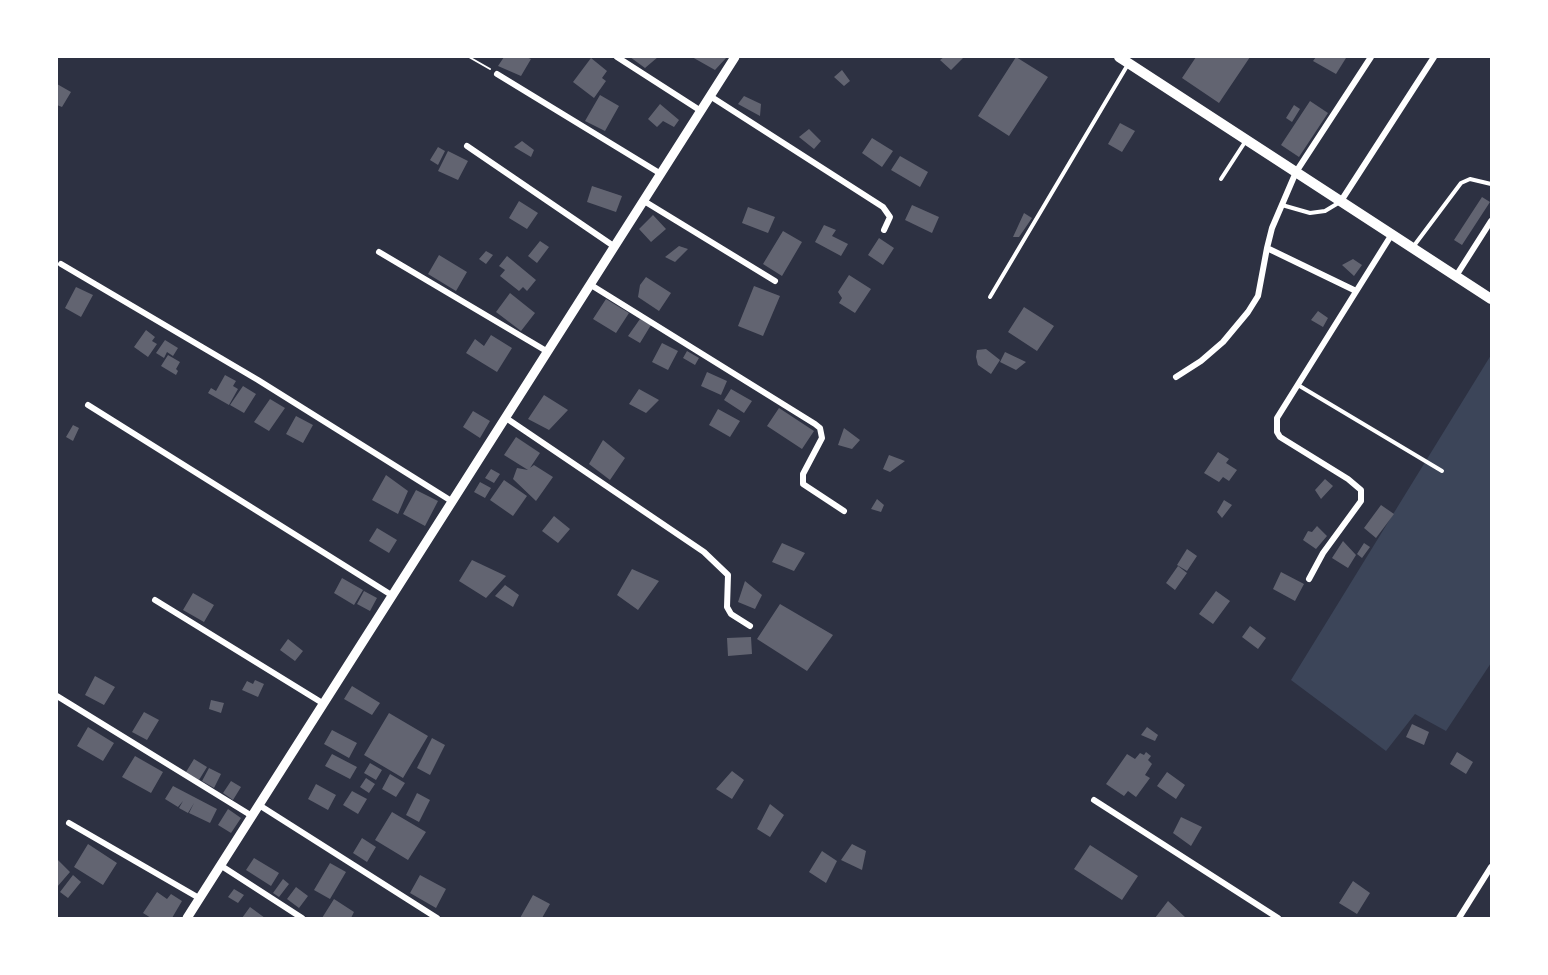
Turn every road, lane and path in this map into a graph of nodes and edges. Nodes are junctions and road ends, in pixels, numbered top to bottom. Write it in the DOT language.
graph roads {
  1 [pos="469,57"];
  2 [pos="617,57"];
  3 [pos="735,57"];
  4 [pos="1119,57"];
  5 [pos="1371,57"];
  6 [pos="1434,57"];
  7 [pos="1131,60"];
  8 [pos="497,74"];
  9 [pos="711,96"];
  10 [pos="701,111"];
  11 [pos="1246,140"];
  12 [pos="467,146"];
  13 [pos="1296,172"];
  14 [pos="661,174"];
  15 [pos="1221,179"];
  16 [pos="1491,184"];
  17 [pos="644,201"];
  18 [pos="1341,201"];
  19 [pos="1281,205"];
  20 [pos="1491,221"];
  21 [pos="884,230"];
  22 [pos="1392,234"];
  23 [pos="615,247"];
  24 [pos="1267,248"];
  25 [pos="1413,248"];
  26 [pos="380,252"];
  27 [pos="61,264"];
  28 [pos="1456,276"];
  29 [pos="775,280"];
  30 [pos="591,285"];
  31 [pos="1356,291"];
  32 [pos="990,297"];
  33 [pos="1491,299"];
  34 [pos="548,352"];
  35 [pos="1176,377"];
  36 [pos="1297,385"];
  37 [pos="88,405"];
  38 [pos="506,418"];
  39 [pos="1442,471"];
  40 [pos="453,502"];
  41 [pos="844,511"];
  42 [pos="1309,579"];
  43 [pos="393,596"];
  44 [pos="155,600"];
  45 [pos="750,626"];
  46 [pos="57,696"];
  47 [pos="324,704"];
  48 [pos="1094,800"];
  49 [pos="259,805"];
  50 [pos="252,816"];
  51 [pos="69,823"];
  52 [pos="220,865"];
  53 [pos="1491,867"];
  54 [pos="200,898"];
  55 [pos="187,918"];
  56 [pos="302,918"];
  57 [pos="437,918"];
  58 [pos="1278,918"];
  59 [pos="1460,918"];
  1 -- 8 [label="path"];
  2 -- 10 [label="street"];
  3 -- 9 [label="street"];
  4 -- 7 [label="main road"];
  5 -- 13 [label="street"];
  6 -- 18 [label="street"];
  7 -- 11 [label="main road"];
  7 -- 32 [label="lane"];
  8 -- 14 [label="street"];
  9 -- 10 [label="street"];
  9 -- 21 [label="street"];
  10 -- 14 [label="street"];
  11 -- 13 [label="main road"];
  11 -- 15 [label="lane"];
  12 -- 23 [label="street"];
  13 -- 18 [label="main road"];
  13 -- 19 [label="street"];
  14 -- 17 [label="street"];
  16 -- 25 [label="lane"];
  17 -- 23 [label="street"];
  17 -- 29 [label="street"];
  18 -- 19 [label="lane"];
  18 -- 22 [label="main road"];
  19 -- 24 [label="street"];
  20 -- 28 [label="street"];
  22 -- 25 [label="main road"];
  22 -- 31 [label="street"];
  23 -- 30 [label="street"];
  24 -- 31 [label="street"];
  24 -- 35 [label="street"];
  25 -- 28 [label="main road"];
  26 -- 34 [label="street"];
  27 -- 40 [label="street"];
  28 -- 33 [label="main road"];
  30 -- 34 [label="street"];
  30 -- 41 [label="street"];
  31 -- 36 [label="street"];
  34 -- 38 [label="street"];
  36 -- 39 [label="lane"];
  36 -- 42 [label="street"];
  37 -- 43 [label="street"];
  38 -- 40 [label="street"];
  38 -- 45 [label="street"];
  40 -- 43 [label="street"];
  43 -- 47 [label="street"];
  44 -- 47 [label="street"];
  46 -- 50 [label="street"];
  47 -- 49 [label="street"];
  48 -- 58 [label="street"];
  49 -- 50 [label="street"];
  49 -- 57 [label="street"];
  50 -- 52 [label="street"];
  51 -- 54 [label="street"];
  52 -- 54 [label="street"];
  52 -- 56 [label="street"];
  53 -- 59 [label="street"];
  54 -- 55 [label="street"];
}
